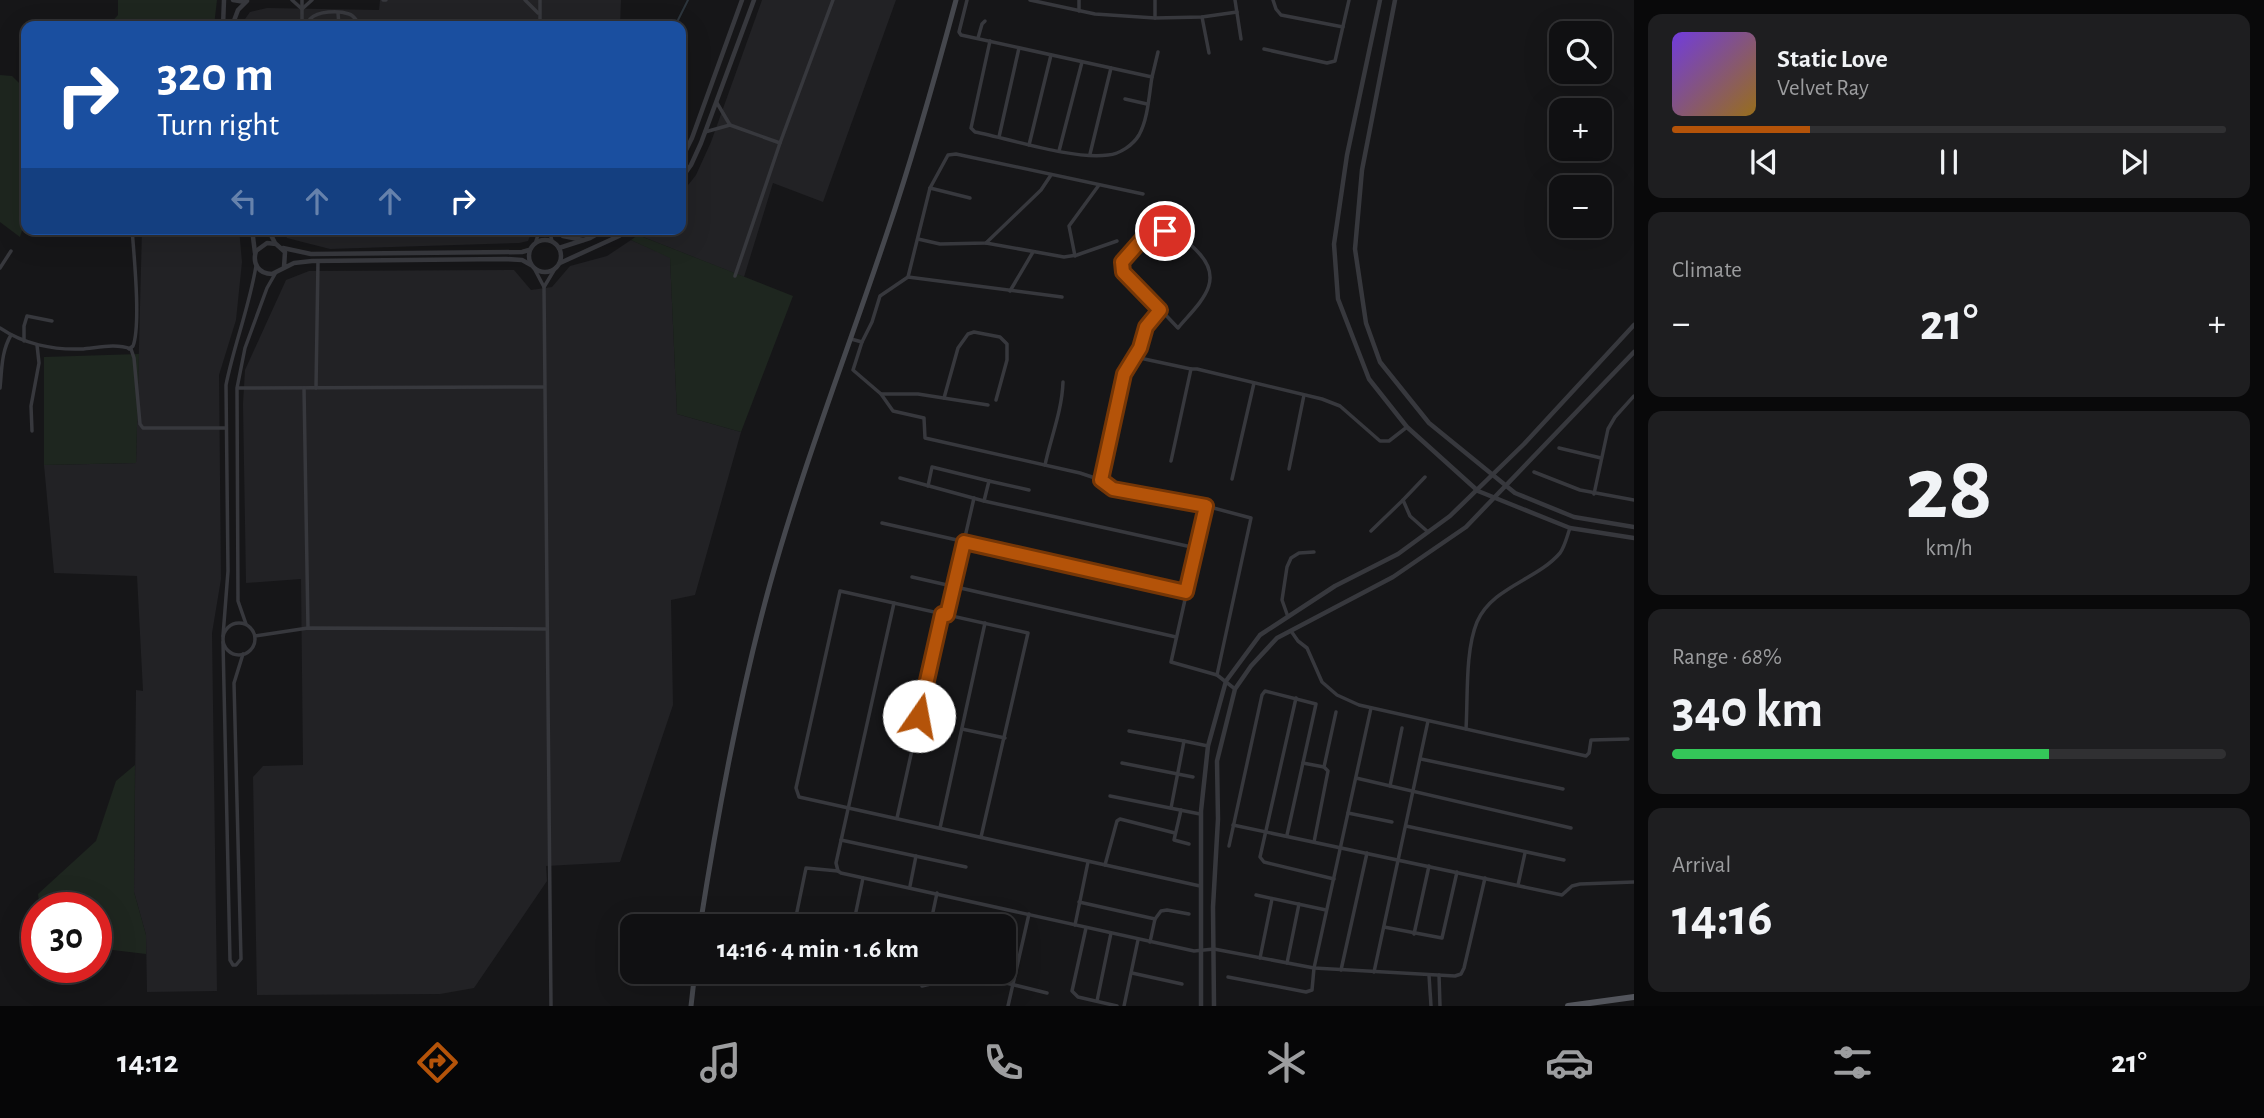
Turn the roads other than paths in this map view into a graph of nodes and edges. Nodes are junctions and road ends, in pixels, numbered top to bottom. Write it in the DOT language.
graph roads {
  1 [pos="224,0"];
  2 [pos="233,0"];
  3 [pos="292,0"];
  4 [pos="302,0"];
  5 [pos="312,0"];
  6 [pos="525,0"];
  7 [pos="540,0"];
  8 [pos="742,0"];
  9 [pos="754,0"];
  10 [pos="833,0"];
  11 [pos="956,0"];
  12 [pos="967,0"];
  13 [pos="1033,0"];
  14 [pos="1079,0"];
  15 [pos="1155,0"];
  16 [pos="1235,0"];
  17 [pos="1273,0"];
  18 [pos="1349,0"];
  19 [pos="1380,0"];
  20 [pos="1395,0"];
  21 [pos="247,1"];
  22 [pos="302,9"];
  23 [pos="1079,11"];
  24 [pos="1237,12"];
  25 [pos="338,13"];
  26 [pos="540,16"];
  27 [pos="1202,17"];
  28 [pos="1154,18"];
  29 [pos="223,21"];
  30 [pos="234,21"];
  31 [pos="302,21"];
  32 [pos="309,21"];
  33 [pos="339,21"];
  34 [pos="357,21"];
  35 [pos="540,21"];
  36 [pos="985,22"];
  37 [pos="1343,27"];
  38 [pos="978,38"];
  39 [pos="1241,39"];
  40 [pos="990,41"];
  41 [pos="1019,48"];
  42 [pos="1264,49"];
  43 [pos="1158,52"];
  44 [pos="1209,53"];
  45 [pos="1051,55"];
  46 [pos="1082,62"];
  47 [pos="1111,68"];
  48 [pos="1152,76"];
  49 [pos="1125,99"];
  50 [pos="717,102"];
  51 [pos="1147,104"];
  52 [pos="730,125"];
  53 [pos="705,132"];
  54 [pos="999,136"];
  55 [pos="780,143"];
  56 [pos="1029,145"];
  57 [pos="686,149"];
  58 [pos="1059,151"];
  59 [pos="1090,155"];
  60 [pos="686,172"];
  61 [pos="1051,174"];
  62 [pos="1099,185"];
  63 [pos="930,188"];
  64 [pos="1143,194"];
  65 [pos="970,198"];
  66 [pos="132,235"];
  67 [pos="253,235"];
  68 [pos="271,235"];
  69 [pos="539,235"];
  70 [pos="552,235"];
  71 [pos="563,235"];
  72 [pos="594,235"];
  73 [pos="620,235"];
  74 [pos="918,239"];
  75 [pos="584,240"];
  76 [pos="552,241"];
  77 [pos="1117,241"];
  78 [pos="537,242"];
  79 [pos="276,243"];
  80 [pos="986,243"];
  81 [pos="282,248"];
  82 [pos="559,248"];
  83 [pos="529,250"];
  84 [pos="10,251"];
  85 [pos="255,253"];
  86 [pos="1033,253"];
  87 [pos="1075,256"];
  88 [pos="318,261"];
  89 [pos="558,265"];
  90 [pos="256,266"];
  91 [pos="284,267"];
  92 [pos="533,267"];
  93 [pos="0,268"];
  94 [pos="275,274"];
  95 [pos="735,276"];
  96 [pos="908,277"];
  97 [pos="544,287"];
  98 [pos="1010,291"];
  99 [pos="1062,297"];
  100 [pos="1160,310"];
  101 [pos="52,321"];
  102 [pos="1634,326"];
  103 [pos="0,328"];
  104 [pos="11,335"];
  105 [pos="850,338"];
  106 [pos="24,341"];
  107 [pos="862,342"];
  108 [pos="37,345"];
  109 [pos="129,349"];
  110 [pos="1634,352"];
  111 [pos="1135,357"];
  112 [pos="1191,369"];
  113 [pos="1063,382"];
  114 [pos="1254,383"];
  115 [pos="544,387"];
  116 [pos="0,388"];
  117 [pos="237,388"];
  118 [pos="304,388"];
  119 [pos="316,388"];
  120 [pos="881,394"];
  121 [pos="1304,395"];
  122 [pos="1634,396"];
  123 [pos="944,398"];
  124 [pos="996,400"];
  125 [pos="988,405"];
  126 [pos="1407,426"];
  127 [pos="226,428"];
  128 [pos="32,431"];
  129 [pos="1559,448"];
  130 [pos="1601,458"];
  131 [pos="1171,461"];
  132 [pos="1045,465"];
  133 [pos="1289,469"];
  134 [pos="1534,472"];
  135 [pos="1492,476"];
  136 [pos="1425,477"];
  137 [pos="900,478"];
  138 [pos="1101,480"];
  139 [pos="1232,480"];
  140 [pos="989,481"];
  141 [pos="928,486"];
  142 [pos="1506,486"];
  143 [pos="1029,490"];
  144 [pos="1478,491"];
  145 [pos="1594,494"];
  146 [pos="1495,497"];
  147 [pos="974,498"];
  148 [pos="1403,500"];
  149 [pos="1634,500"];
  150 [pos="984,501"];
  151 [pos="1206,506"];
  152 [pos="882,523"];
  153 [pos="1634,527"];
  154 [pos="1570,528"];
  155 [pos="1371,531"];
  156 [pos="1428,532"];
  157 [pos="1634,538"];
  158 [pos="964,542"];
  159 [pos="1196,548"];
  160 [pos="1314,552"];
  161 [pos="912,576"];
  162 [pos="954,586"];
  163 [pos="1186,592"];
  164 [pos="894,603"];
  165 [pos="945,614"];
  166 [pos="1289,617"];
  167 [pos="985,623"];
  168 [pos="246,624"];
  169 [pos="308,628"];
  170 [pos="546,629"];
  171 [pos="1291,631"];
  172 [pos="223,636"];
  173 [pos="255,636"];
  174 [pos="1176,637"];
  175 [pos="223,642"];
  176 [pos="243,654"];
  177 [pos="1217,676"];
  178 [pos="1226,681"];
  179 [pos="1235,690"];
  180 [pos="1296,698"];
  181 [pos="1371,708"];
  182 [pos="1336,712"];
  183 [pos="1428,721"];
  184 [pos="1402,728"];
  185 [pos="962,729"];
  186 [pos="1466,729"];
  187 [pos="1129,731"];
  188 [pos="1005,738"];
  189 [pos="1628,738"];
  190 [pos="1184,741"];
  191 [pos="1209,746"];
  192 [pos="1421,759"];
  193 [pos="1122,763"];
  194 [pos="1303,763"];
  195 [pos="1325,767"];
  196 [pos="1178,774"];
  197 [pos="1193,777"];
  198 [pos="1356,778"];
  199 [pos="1390,786"];
  200 [pos="1563,789"];
  201 [pos="1414,792"];
  202 [pos="1110,796"];
  203 [pos="849,807"];
  204 [pos="1171,808"];
  205 [pos="1181,810"];
  206 [pos="1349,813"];
  207 [pos="1201,814"];
  208 [pos="897,818"];
  209 [pos="1392,822"];
  210 [pos="1233,825"];
  211 [pos="1406,826"];
  212 [pos="940,828"];
  213 [pos="1571,828"];
  214 [pos="1266,831"];
  215 [pos="1175,833"];
  216 [pos="1287,835"];
  217 [pos="981,837"];
  218 [pos="841,840"];
  219 [pos="1314,842"];
  220 [pos="1189,844"];
  221 [pos="1229,846"];
  222 [pos="1341,847"];
  223 [pos="1525,852"];
  224 [pos="1367,853"];
  225 [pos="916,856"];
  226 [pos="1564,860"];
  227 [pos="1088,861"];
  228 [pos="1398,861"];
  229 [pos="1105,865"];
  230 [pos="1429,866"];
  231 [pos="966,867"];
  232 [pos="838,871"];
  233 [pos="1457,872"];
  234 [pos="863,878"];
  235 [pos="1485,878"];
  236 [pos="1334,879"];
  237 [pos="1634,882"];
  238 [pos="1518,885"];
  239 [pos="910,886"];
  240 [pos="1200,886"];
  241 [pos="937,893"];
  242 [pos="1256,895"];
  243 [pos="1272,899"];
  244 [pos="1079,902"];
  245 [pos="1299,904"];
  246 [pos="1326,910"];
  247 [pos="702,914"];
  248 [pos="796,914"];
  249 [pos="856,914"];
  250 [pos="933,914"];
  251 [pos="1029,914"];
  252 [pos="1189,914"];
  253 [pos="1155,919"];
  254 [pos="1075,925"];
  255 [pos="1383,927"];
  256 [pos="1086,928"];
  257 [pos="1111,933"];
  258 [pos="1414,934"];
  259 [pos="1138,940"];
  260 [pos="1150,942"];
  261 [pos="1200,949"];
  262 [pos="1214,949"];
  263 [pos="1260,958"];
  264 [pos="1287,963"];
  265 [pos="1314,968"];
  266 [pos="1341,970"];
  267 [pos="1374,972"];
  268 [pos="1132,973"];
  269 [pos="1429,975"];
  270 [pos="1439,975"];
  271 [pos="1228,977"];
  272 [pos="694,984"];
  273 [pos="1182,984"];
  274 [pos="1013,985"];
  275 [pos="922,986"];
  276 [pos="1047,993"];
  277 [pos="1634,996"];
  278 [pos="1097,1001"];
  279 [pos="551,1006"];
  280 [pos="691,1006"];
  281 [pos="1008,1006"];
  282 [pos="1117,1006"];
  283 [pos="1124,1006"];
  284 [pos="1201,1006"];
  285 [pos="1214,1006"];
  286 [pos="1431,1006"];
  287 [pos="1440,1006"];
  288 [pos="1571,1006"];
  1 -- 29 [label="street"];
  2 -- 21 [label="street"];
  3 -- 22 [label="street"];
  4 -- 22 [label="street"];
  5 -- 22 [label="street"];
  6 -- 26 [label="street"];
  7 -- 26 [label="street"];
  8 -- 57 [label="street"];
  9 -- 50 [label="street"];
  10 -- 55 [label="street"];
  11 -- 105 [label="main road"];
  12 -- 38 [label="street"];
  13 -- 23 [label="street"];
  14 -- 23 [label="street"];
  15 -- 28 [label="street"];
  16 -- 24 [label="street"];
  17 -- 37 [label="street"];
  18 -- 37 [label="street"];
  19 -- 126 [label="street"];
  20 -- 135 [label="street"];
  21 -- 30 [label="street"];
  22 -- 31 [label="street"];
  23 -- 28 [label="street"];
  24 -- 27 [label="street"];
  24 -- 39 [label="street"];
  25 -- 32 [label="street"];
  25 -- 33 [label="street"];
  25 -- 34 [label="street"];
  26 -- 35 [label="street"];
  27 -- 28 [label="street"];
  27 -- 44 [label="street"];
  36 -- 38 [label="street"];
  37 -- 42 [label="street"];
  38 -- 40 [label="street"];
  40 -- 41 [label="street"];
  40 -- 54 [label="street"];
  41 -- 45 [label="street"];
  41 -- 54 [label="street"];
  43 -- 48 [label="street"];
  45 -- 46 [label="street"];
  45 -- 56 [label="street"];
  46 -- 47 [label="street"];
  46 -- 58 [label="street"];
  47 -- 48 [label="street"];
  47 -- 59 [label="street"];
  48 -- 51 [label="street"];
  49 -- 51 [label="street"];
  50 -- 52 [label="street"];
  50 -- 53 [label="street"];
  51 -- 59 [label="street"];
  52 -- 53 [label="street"];
  52 -- 55 [label="street"];
  53 -- 60 [label="street"];
  54 -- 56 [label="street"];
  55 -- 95 [label="street"];
  56 -- 58 [label="street"];
  58 -- 59 [label="street"];
  61 -- 62 [label="street"];
  61 -- 63 [label="street"];
  61 -- 80 [label="street"];
  62 -- 64 [label="street"];
  62 -- 87 [label="street"];
  63 -- 65 [label="street"];
  63 -- 74 [label="street"];
  66 -- 109 [label="street"];
  67 -- 85 [label="street"];
  68 -- 79 [label="street"];
  69 -- 78 [label="street"];
  70 -- 76 [label="street"];
  71 -- 75 [label="street"];
  72 -- 75 [label="street"];
  73 -- 89 [label="street"];
  74 -- 80 [label="street"];
  74 -- 96 [label="street"];
  75 -- 82 [label="street"];
  76 -- 78 [label="street"];
  76 -- 82 [label="street"];
  77 -- 87 [label="street"];
  78 -- 83 [label="street"];
  79 -- 81 [label="street"];
  79 -- 85 [label="street"];
  80 -- 86 [label="street"];
  81 -- 83 [label="street"];
  81 -- 91 [label="street"];
  82 -- 89 [label="street"];
  83 -- 92 [label="street"];
  84 -- 93 [label="street"];
  85 -- 90 [label="street"];
  86 -- 87 [label="street"];
  86 -- 98 [label="street"];
  88 -- 91 [label="street"];
  88 -- 92 [label="street"];
  88 -- 119 [label="street"];
  89 -- 92 [label="street"];
  89 -- 97 [label="street"];
  90 -- 94 [label="street"];
  90 -- 127 [label="street"];
  91 -- 94 [label="street"];
  92 -- 97 [label="street"];
  94 -- 117 [label="street"];
  96 -- 98 [label="street"];
  96 -- 107 [label="street"];
  97 -- 115 [label="street"];
  98 -- 99 [label="street"];
  100 -- 100 [label="street"];
  100 -- 111 [label="street"];
  101 -- 106 [label="street"];
  102 -- 135 [label="street"];
  103 -- 104 [label="street"];
  104 -- 106 [label="street"];
  104 -- 116 [label="street"];
  105 -- 107 [label="street"];
  105 -- 247 [label="main road"];
  106 -- 108 [label="street"];
  107 -- 120 [label="street"];
  108 -- 109 [label="street"];
  108 -- 128 [label="street"];
  109 -- 127 [label="street"];
  110 -- 142 [label="street"];
  111 -- 112 [label="street"];
  111 -- 138 [label="street"];
  112 -- 114 [label="street"];
  112 -- 131 [label="street"];
  113 -- 132 [label="street"];
  114 -- 121 [label="street"];
  114 -- 139 [label="street"];
  115 -- 119 [label="street"];
  115 -- 170 [label="street"];
  117 -- 118 [label="street"];
  117 -- 168 [label="street"];
  118 -- 119 [label="street"];
  118 -- 169 [label="street"];
  120 -- 123 [label="street"];
  120 -- 132 [label="street"];
  121 -- 126 [label="street"];
  121 -- 133 [label="street"];
  122 -- 130 [label="street"];
  123 -- 124 [label="street"];
  123 -- 125 [label="street"];
  126 -- 144 [label="street"];
  127 -- 172 [label="street"];
  129 -- 130 [label="street"];
  130 -- 145 [label="street"];
  132 -- 138 [label="street"];
  134 -- 145 [label="street"];
  135 -- 142 [label="street"];
  135 -- 144 [label="street"];
  136 -- 148 [label="street"];
  137 -- 141 [label="street"];
  138 -- 151 [label="street"];
  140 -- 141 [label="street"];
  140 -- 143 [label="street"];
  140 -- 150 [label="street"];
  141 -- 147 [label="street"];
  142 -- 146 [label="street"];
  142 -- 153 [label="street"];
  144 -- 146 [label="street"];
  144 -- 156 [label="street"];
  145 -- 149 [label="street"];
  146 -- 154 [label="street"];
  146 -- 171 [label="street"];
  147 -- 150 [label="street"];
  147 -- 158 [label="street"];
  148 -- 155 [label="street"];
  148 -- 156 [label="street"];
  150 -- 159 [label="street"];
  151 -- 159 [label="street"];
  151 -- 177 [label="street"];
  152 -- 158 [label="street"];
  154 -- 157 [label="street"];
  154 -- 186 [label="street"];
  156 -- 166 [label="street"];
  158 -- 162 [label="street"];
  158 -- 163 [label="street"];
  159 -- 163 [label="street"];
  160 -- 166 [label="street"];
  161 -- 162 [label="street"];
  162 -- 165 [label="street"];
  162 -- 174 [label="street"];
  163 -- 174 [label="street"];
  164 -- 165 [label="street"];
  164 -- 203 [label="street"];
  164 -- 203 [label="street"];
  165 -- 167 [label="street"];
  165 -- 208 [label="street"];
  166 -- 178 [label="street"];
  167 -- 185 [label="street"];
  167 -- 188 [label="street"];
  168 -- 172 [label="street"];
  168 -- 173 [label="street"];
  169 -- 170 [label="street"];
  169 -- 173 [label="street"];
  170 -- 279 [label="street"];
  171 -- 179 [label="street"];
  171 -- 181 [label="street"];
  172 -- 175 [label="street"];
  173 -- 176 [label="street"];
  174 -- 177 [label="street"];
  175 -- 176 [label="street"];
  175 -- 176 [label="street"];
  177 -- 178 [label="street"];
  178 -- 179 [label="street"];
  178 -- 191 [label="street"];
  179 -- 262 [label="street"];
  180 -- 194 [label="street"];
  180 -- 210 [label="street"];
  180 -- 214 [label="street"];
  181 -- 183 [label="street"];
  181 -- 198 [label="street"];
  182 -- 195 [label="street"];
  183 -- 186 [label="street"];
  183 -- 192 [label="street"];
  184 -- 199 [label="street"];
  185 -- 188 [label="street"];
  185 -- 212 [label="street"];
  186 -- 189 [label="street"];
  187 -- 190 [label="street"];
  188 -- 217 [label="street"];
  190 -- 191 [label="street"];
  190 -- 196 [label="street"];
  191 -- 207 [label="street"];
  192 -- 200 [label="street"];
  192 -- 201 [label="street"];
  193 -- 196 [label="street"];
  194 -- 195 [label="street"];
  194 -- 216 [label="street"];
  195 -- 219 [label="street"];
  196 -- 197 [label="street"];
  196 -- 204 [label="street"];
  198 -- 199 [label="street"];
  198 -- 206 [label="street"];
  199 -- 201 [label="street"];
  201 -- 211 [label="street"];
  201 -- 213 [label="street"];
  202 -- 204 [label="street"];
  203 -- 208 [label="street"];
  203 -- 218 [label="street"];
  204 -- 205 [label="street"];
  205 -- 207 [label="street"];
  205 -- 215 [label="street"];
  206 -- 209 [label="street"];
  206 -- 222 [label="street"];
  207 -- 240 [label="street"];
  208 -- 212 [label="street"];
  210 -- 214 [label="street"];
  210 -- 221 [label="street"];
  211 -- 223 [label="street"];
  211 -- 228 [label="street"];
  212 -- 217 [label="street"];
  214 -- 216 [label="street"];
  214 -- 236 [label="street"];
  215 -- 220 [label="street"];
  215 -- 229 [label="street"];
  216 -- 219 [label="street"];
  217 -- 227 [label="street"];
  218 -- 225 [label="street"];
  218 -- 232 [label="street"];
  219 -- 222 [label="street"];
  222 -- 224 [label="street"];
  222 -- 236 [label="street"];
  223 -- 226 [label="street"];
  223 -- 238 [label="street"];
  224 -- 228 [label="street"];
  224 -- 266 [label="street"];
  225 -- 231 [label="street"];
  225 -- 239 [label="street"];
  227 -- 229 [label="street"];
  227 -- 244 [label="street"];
  228 -- 230 [label="street"];
  228 -- 255 [label="street"];
  229 -- 240 [label="street"];
  230 -- 233 [label="street"];
  230 -- 258 [label="street"];
  232 -- 234 [label="street"];
  232 -- 248 [label="street"];
  233 -- 235 [label="street"];
  233 -- 258 [label="street"];
  234 -- 239 [label="street"];
  234 -- 249 [label="street"];
  235 -- 238 [label="street"];
  235 -- 270 [label="street"];
  236 -- 246 [label="street"];
  237 -- 238 [label="street"];
  239 -- 241 [label="street"];
  240 -- 261 [label="street"];
  241 -- 250 [label="street"];
  241 -- 251 [label="street"];
  242 -- 243 [label="street"];
  243 -- 245 [label="street"];
  243 -- 263 [label="street"];
  244 -- 253 [label="street"];
  244 -- 254 [label="street"];
  245 -- 246 [label="street"];
  245 -- 264 [label="street"];
  246 -- 265 [label="street"];
  251 -- 254 [label="street"];
  251 -- 274 [label="street"];
  252 -- 253 [label="street"];
  253 -- 260 [label="street"];
  254 -- 256 [label="street"];
  255 -- 258 [label="street"];
  255 -- 267 [label="street"];
  256 -- 257 [label="street"];
  256 -- 278 [label="street"];
  257 -- 259 [label="street"];
  257 -- 278 [label="street"];
  259 -- 260 [label="street"];
  259 -- 268 [label="street"];
  260 -- 261 [label="street"];
  261 -- 262 [label="street"];
  261 -- 284 [label="street"];
  262 -- 263 [label="street"];
  262 -- 285 [label="street"];
  263 -- 264 [label="street"];
  264 -- 265 [label="street"];
  265 -- 266 [label="street"];
  265 -- 271 [label="street"];
  266 -- 267 [label="street"];
  267 -- 269 [label="street"];
  268 -- 273 [label="street"];
  268 -- 283 [label="street"];
  269 -- 270 [label="street"];
  269 -- 286 [label="street"];
  270 -- 287 [label="street"];
  272 -- 280 [label="main road"];
  274 -- 275 [label="street"];
  274 -- 276 [label="street"];
  274 -- 281 [label="street"];
  277 -- 288 [label="main road"];
  278 -- 282 [label="street"];
}
